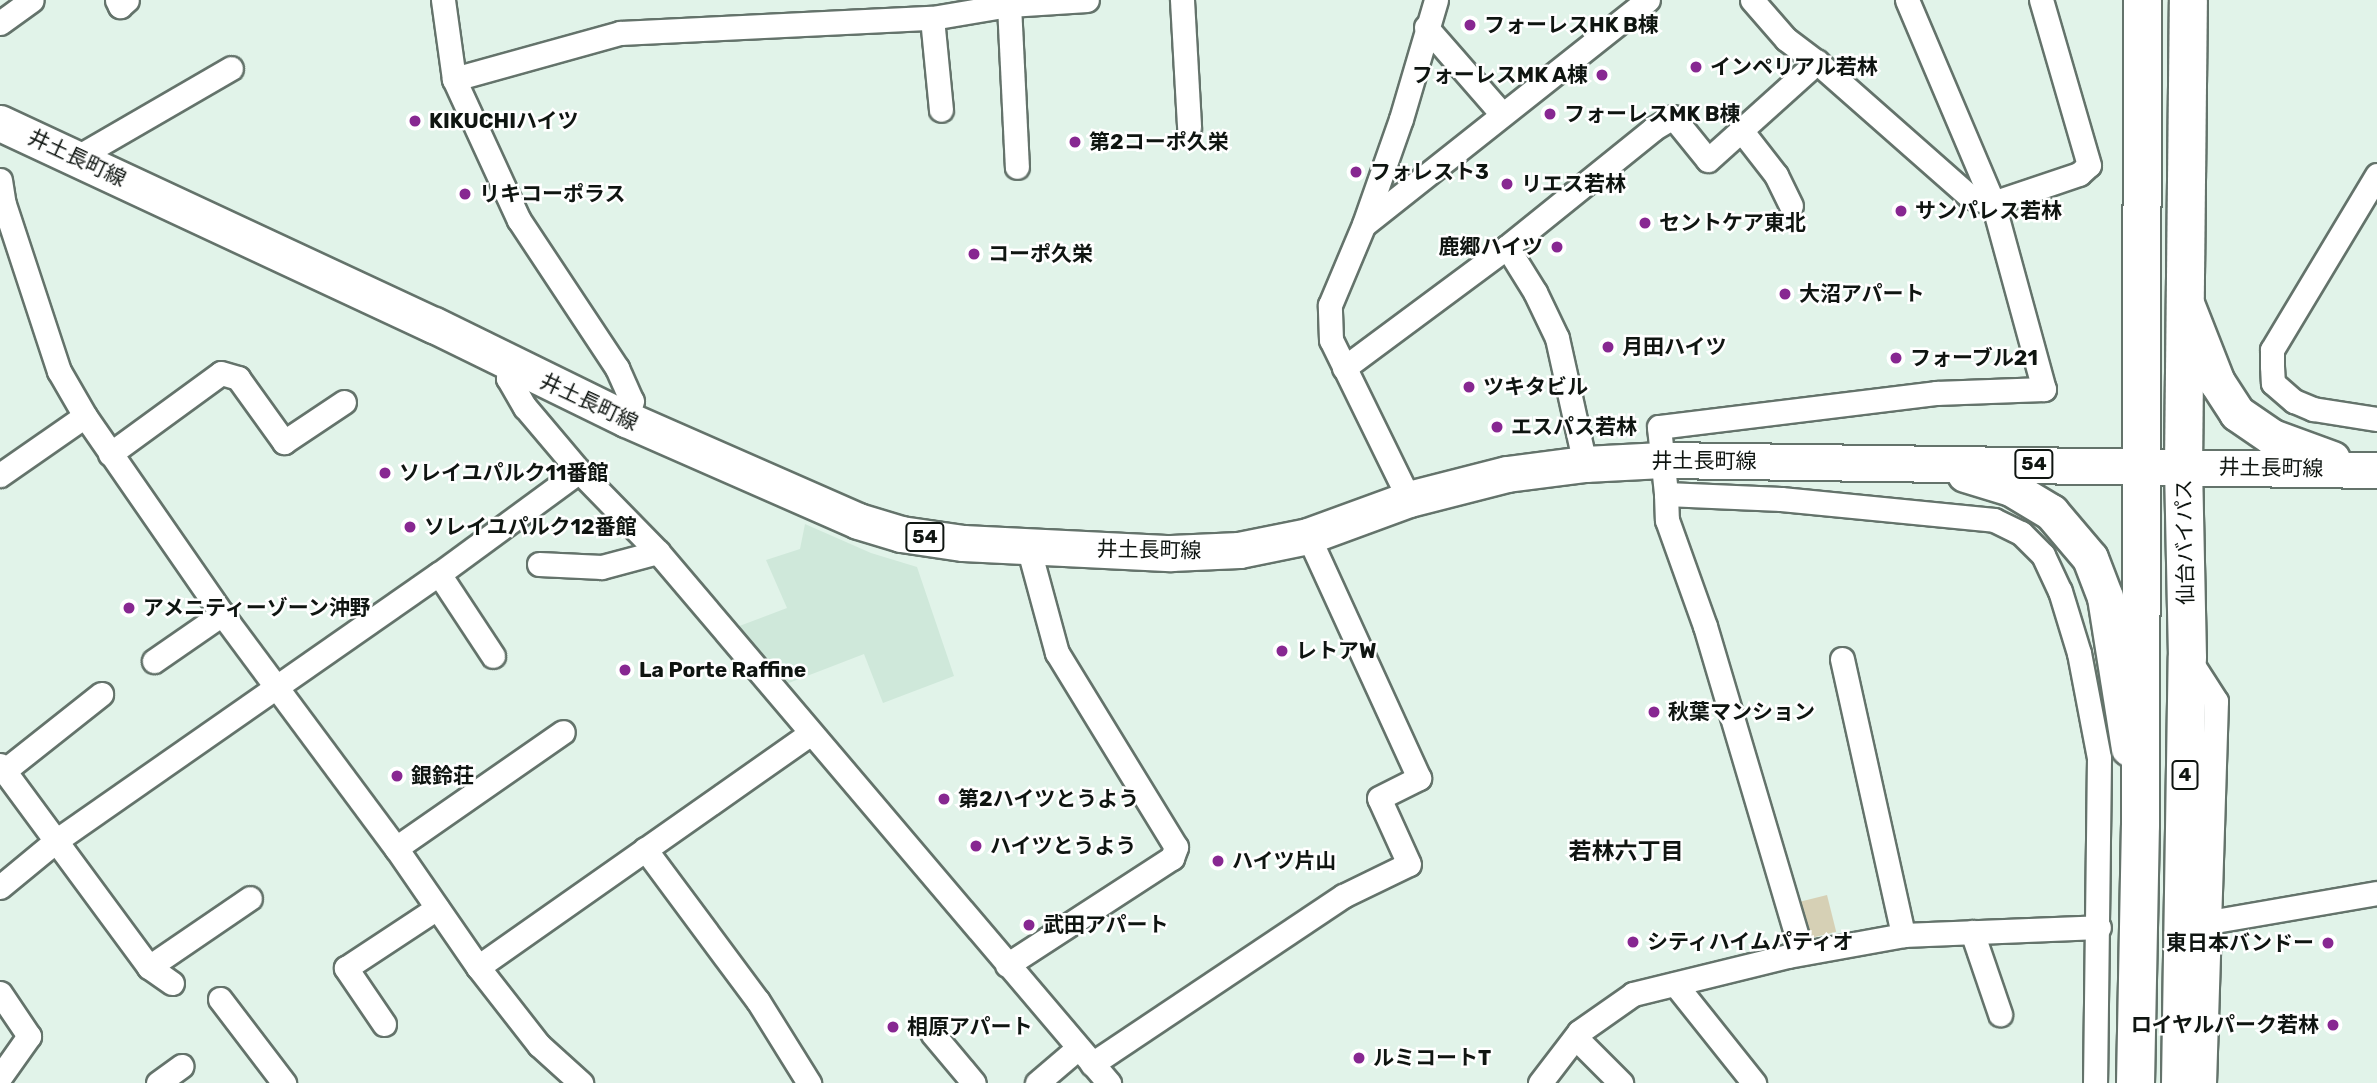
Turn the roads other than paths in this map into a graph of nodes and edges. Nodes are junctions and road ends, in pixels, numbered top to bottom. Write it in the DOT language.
graph roads {
  1 [pos="32,0"];
  2 [pos="117,0"];
  3 [pos="127,0"];
  4 [pos="443,0"];
  5 [pos="1087,0"];
  6 [pos="1182,0"];
  7 [pos="1436,0"];
  8 [pos="1648,0"];
  9 [pos="1752,0"];
  10 [pos="1907,0"];
  11 [pos="2041,0"];
  12 [pos="2142,0"];
  13 [pos="2188,0"];
  14 [pos="1058,1"];
  15 [pos="1009,5"];
  16 [pos="932,18"];
  17 [pos="0,23"];
  18 [pos="1426,27"];
  19 [pos="1817,62"];
  20 [pos="231,68"];
  21 [pos="454,79"];
  22 [pos="942,110"];
  23 [pos="1502,114"];
  24 [pos="1189,127"];
  25 [pos="3,130"];
  26 [pos="1741,130"];
  27 [pos="76,158"];
  28 [pos="1017,167"];
  29 [pos="2377,175"];
  30 [pos="0,180"];
  31 [pos="1993,202"];
  32 [pos="2,205"];
  33 [pos="1791,206"];
  34 [pos="1364,224"];
  35 [pos="1507,247"];
  36 [pos="2187,306"];
  37 [pos="512,366"];
  38 [pos="1343,368"];
  39 [pos="344,402"];
  40 [pos="85,416"];
  41 [pos="626,419"];
  42 [pos="2377,419"];
  43 [pos="110,454"];
  44 [pos="1927,463"];
  45 [pos="1586,464"];
  46 [pos="2142,466"];
  47 [pos="2183,467"];
  48 [pos="2375,470"];
  49 [pos="579,471"];
  50 [pos="0,475"];
  51 [pos="1664,477"];
  52 [pos="1409,499"];
  53 [pos="1308,536"];
  54 [pos="1028,545"];
  55 [pos="658,552"];
  56 [pos="538,564"];
  57 [pos="439,574"];
  58 [pos="222,614"];
  59 [pos="493,656"];
  60 [pos="2187,657"];
  61 [pos="1842,659"];
  62 [pos="153,661"];
  63 [pos="274,687"];
  64 [pos="101,694"];
  65 [pos="563,732"];
  66 [pos="811,733"];
  67 [pos="2,768"];
  68 [pos="2140,825"];
  69 [pos="57,840"];
  70 [pos="396,848"];
  71 [pos="645,849"];
  72 [pos="0,887"];
  73 [pos="2377,893"];
  74 [pos="250,898"];
  75 [pos="437,908"];
  76 [pos="2209,922"];
  77 [pos="2099,927"];
  78 [pos="1972,933"];
  79 [pos="1903,935"];
  80 [pos="1802,953"];
  81 [pos="1007,965"];
  82 [pos="149,967"];
  83 [pos="478,967"];
  84 [pos="172,984"];
  85 [pos="1675,984"];
  86 [pos="0,993"];
  87 [pos="219,999"];
  88 [pos="2000,1014"];
  89 [pos="384,1024"];
  90 [pos="932,1033"];
  91 [pos="1576,1038"];
  92 [pos="1085,1056"];
  93 [pos="181,1066"];
  94 [pos="0,1079"];
  95 [pos="5,1083"];
  96 [pos="158,1083"];
  97 [pos="284,1083"];
  98 [pos="581,1083"];
  99 [pos="809,1083"];
  100 [pos="974,1083"];
  101 [pos="1037,1083"];
  102 [pos="1109,1083"];
  103 [pos="1540,1083"];
  104 [pos="1621,1083"];
  105 [pos="1754,1083"];
  106 [pos="2095,1083"];
  107 [pos="2135,1083"];
  108 [pos="2180,1083"];
  109 [pos="2204,1083"];
  1 -- 17 [label="street"];
  2 -- 3 [label="street"];
  4 -- 21 [label="street"];
  5 -- 14 [label="street"];
  6 -- 24 [label="street"];
  7 -- 18 [label="street"];
  8 -- 23 [label="street"];
  9 -- 19 [label="street"];
  10 -- 31 [label="street"];
  11 -- 31 [label="street"];
  12 -- 46 [label="highway, 仙台バイパス / 4"];
  13 -- 36 [label="highway, 仙台バイパス / 4"];
  14 -- 15 [label="street"];
  15 -- 16 [label="street"];
  15 -- 28 [label="street"];
  16 -- 21 [label="street"];
  16 -- 22 [label="street"];
  18 -- 23 [label="street"];
  18 -- 34 [label="street"];
  19 -- 26 [label="street"];
  19 -- 31 [label="street"];
  20 -- 27 [label="street"];
  21 -- 41 [label="street"];
  23 -- 34 [label="street"];
  25 -- 27 [label="main road, 井土長町線 / 54"];
  26 -- 33 [label="street"];
  26 -- 35 [label="street"];
  27 -- 37 [label="main road, 井土長町線 / 54"];
  29 -- 42 [label="street"];
  30 -- 32 [label="street"];
  31 -- 51 [label="street"];
  32 -- 40 [label="street"];
  34 -- 38 [label="street"];
  35 -- 38 [label="street"];
  35 -- 45 [label="street"];
  36 -- 47 [label="highway, 仙台バイパス / 4"];
  36 -- 48 [label="main road"];
  37 -- 41 [label="main road, 井土長町線 / 54"];
  37 -- 49 [label="street"];
  38 -- 52 [label="street"];
  39 -- 43 [label="street"];
  40 -- 43 [label="street"];
  40 -- 50 [label="street"];
  41 -- 54 [label="main road, 井土長町線 / 54"];
  43 -- 58 [label="street"];
  44 -- 46 [label="main road, 井土長町線 / 54"];
  44 -- 51 [label="main road, 井土長町線 / 54"];
  44 -- 68 [label="main road"];
  45 -- 51 [label="main road, 井土長町線 / 54"];
  45 -- 52 [label="main road, 井土長町線 / 54"];
  46 -- 47 [label="main road, 井土長町線 / 54"];
  46 -- 68 [label="highway, 仙台バイパス / 4"];
  47 -- 48 [label="main road, 井土長町線 / 54"];
  47 -- 60 [label="highway, 仙台バイパス / 4"];
  49 -- 55 [label="street"];
  49 -- 57 [label="street"];
  51 -- 77 [label="street"];
  51 -- 80 [label="street"];
  52 -- 53 [label="main road, 井土長町線 / 54"];
  53 -- 54 [label="main road, 井土長町線 / 54"];
  53 -- 92 [label="street"];
  54 -- 81 [label="street"];
  55 -- 56 [label="street"];
  55 -- 66 [label="street"];
  57 -- 59 [label="street"];
  57 -- 63 [label="street"];
  58 -- 62 [label="street"];
  58 -- 63 [label="street"];
  60 -- 76 [label="street"];
  60 -- 108 [label="highway, 仙台バイパス / 4"];
  61 -- 79 [label="street"];
  63 -- 69 [label="street"];
  63 -- 70 [label="street"];
  64 -- 67 [label="street"];
  65 -- 70 [label="street"];
  66 -- 71 [label="street"];
  66 -- 81 [label="street"];
  67 -- 69 [label="street"];
  68 -- 107 [label="highway, 仙台バイパス / 4"];
  69 -- 72 [label="street"];
  69 -- 82 [label="street"];
  70 -- 75 [label="street"];
  71 -- 83 [label="street"];
  71 -- 99 [label="street"];
  73 -- 76 [label="street"];
  74 -- 82 [label="street"];
  75 -- 83 [label="street"];
  75 -- 89 [label="street"];
  76 -- 109 [label="street"];
  77 -- 78 [label="street"];
  77 -- 106 [label="street"];
  78 -- 79 [label="street"];
  78 -- 88 [label="street"];
  79 -- 80 [label="street"];
  80 -- 85 [label="street"];
  81 -- 92 [label="street"];
  82 -- 84 [label="street"];
  83 -- 98 [label="street"];
  85 -- 91 [label="street"];
  85 -- 105 [label="street"];
  86 -- 94 [label="street"];
  87 -- 97 [label="street"];
  90 -- 100 [label="street"];
  91 -- 103 [label="street"];
  91 -- 104 [label="street"];
  92 -- 101 [label="street"];
  92 -- 102 [label="street"];
  93 -- 96 [label="street"];
  94 -- 95 [label="street"];
}
